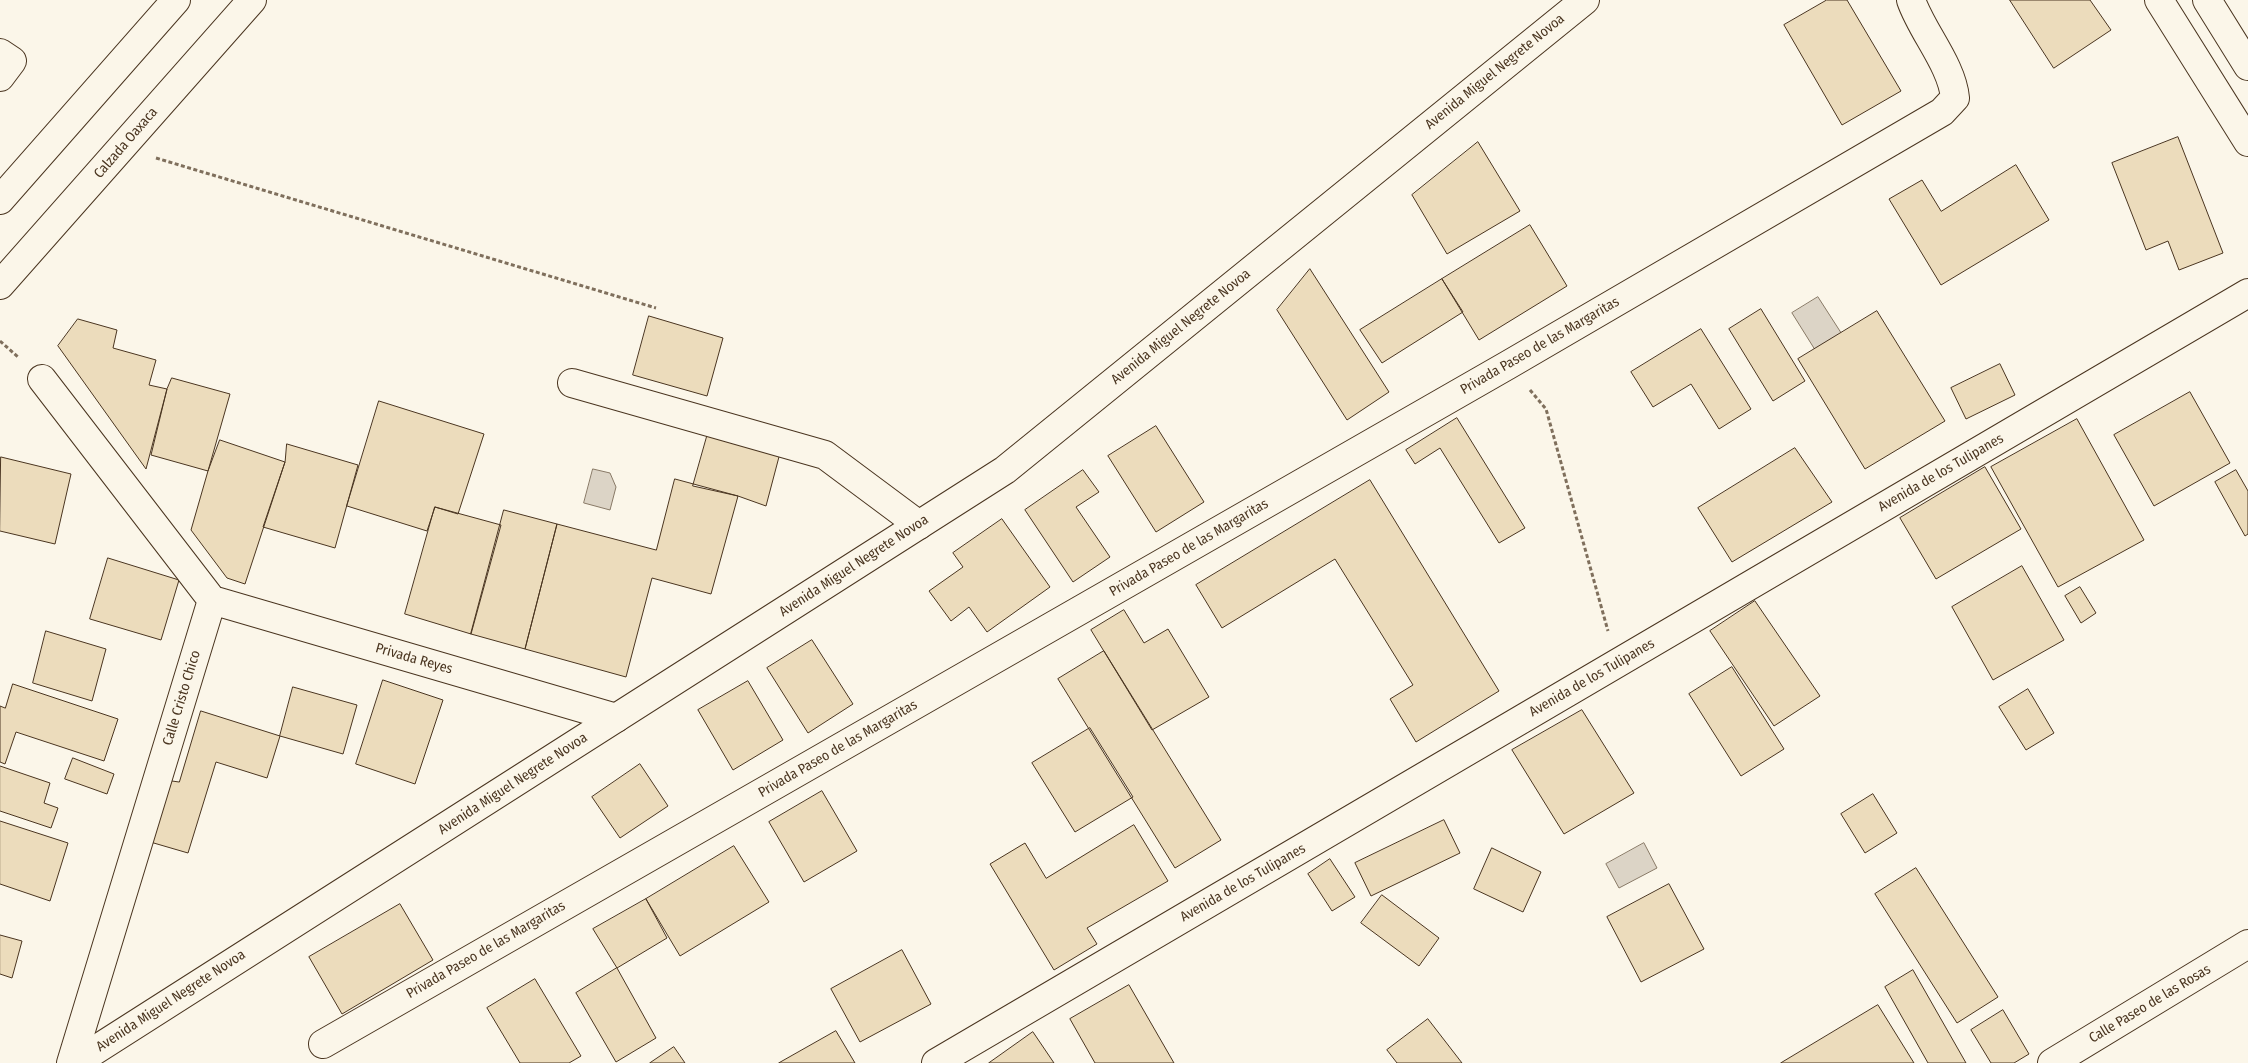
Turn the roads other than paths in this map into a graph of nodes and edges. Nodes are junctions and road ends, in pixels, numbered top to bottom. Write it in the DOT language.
graph roads {
  1 [pos="176,0"];
  2 [pos="252,0"];
  3 [pos="1585,0"];
  4 [pos="1910,0"];
  5 [pos="2158,0"];
  6 [pos="2207,0"];
  7 [pos="0,53"];
  8 [pos="2248,66"];
  9 [pos="0,77"];
  10 [pos="2248,142"];
  11 [pos="0,200"];
  12 [pos="1,280"];
  13 [pos="2248,293"];
  14 [pos="42,379"];
  15 [pos="572,383"];
  16 [pos="919,525"];
  17 [pos="212,600"];
  18 [pos="616,718"];
  19 [pos="2248,944"];
  20 [pos="324,1044"];
  21 [pos="71,1063"];
  22 [pos="75,1063"];
  23 [pos="936,1063"];
  24 [pos="2052,1063"];
  1 -- 11 [label="street"];
  2 -- 12 [label="street, Calzada Oaxaca"];
  3 -- 16 [label="street, Avenida Miguel Negrete Novoa"];
  4 -- 20 [label="street, Privada Paseo de las Margaritas"];
  5 -- 10 [label="street"];
  6 -- 8 [label="street"];
  7 -- 9 [label="street"];
  13 -- 23 [label="street, Avenida de los Tulipanes"];
  14 -- 17 [label="street"];
  15 -- 16 [label="street"];
  16 -- 18 [label="street, Avenida Miguel Negrete Novoa"];
  17 -- 18 [label="street, Privada Reyes"];
  17 -- 21 [label="street, Calle Cristo Chico"];
  18 -- 22 [label="street, Avenida Miguel Negrete Novoa"];
  19 -- 24 [label="street, Calle Paseo de las Rosas"];
}
